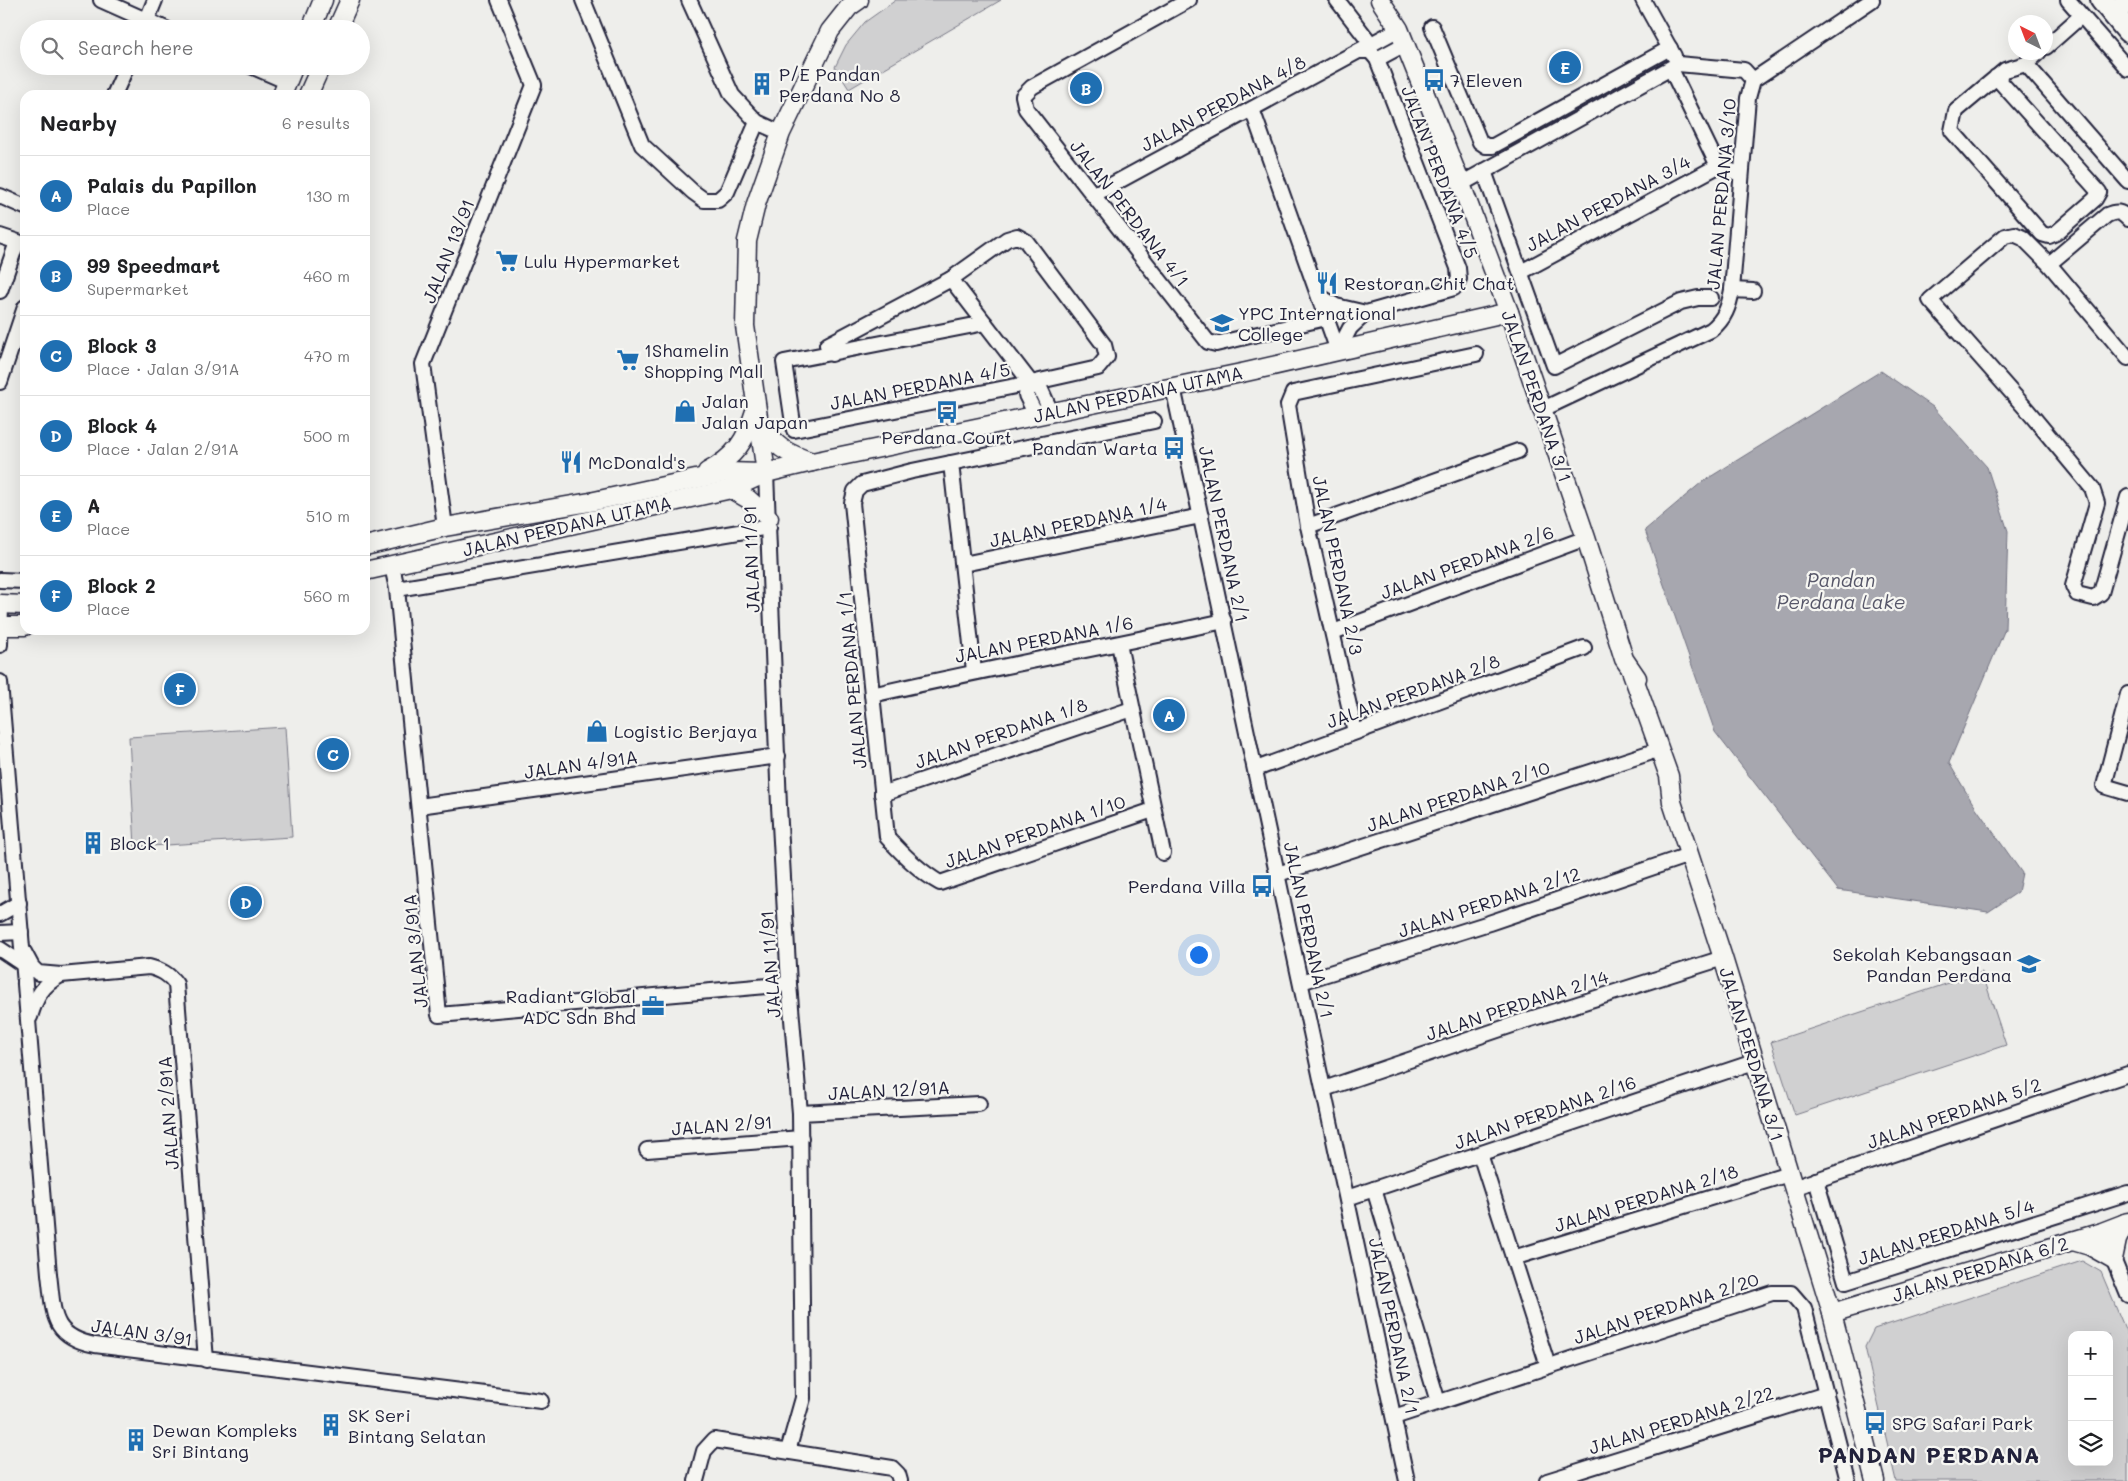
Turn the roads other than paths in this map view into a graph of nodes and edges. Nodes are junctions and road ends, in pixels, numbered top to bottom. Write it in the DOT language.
graph roads {
  1 [pos="101,0"];
  2 [pos="155,0"];
  3 [pos="323,0"];
  4 [pos="350,0"];
  5 [pos="499,0"];
  6 [pos="583,0"];
  7 [pos="689,0"];
  8 [pos="858,0"];
  9 [pos="1190,0"];
  10 [pos="1337,0"];
  11 [pos="1380,0"];
  12 [pos="1643,0"];
  13 [pos="1872,0"];
  14 [pos="2068,0"];
  15 [pos="2102,0"];
  16 [pos="2126,0"];
  17 [pos="2128,3"];
  18 [pos="2081,16"];
  19 [pos="138,20"];
  20 [pos="147,20"];
  21 [pos="315,20"];
  22 [pos="341,20"];
  23 [pos="1432,27"];
  24 [pos="2128,31"];
  25 [pos="1402,36"];
  26 [pos="2053,40"];
  27 [pos="1365,48"];
  28 [pos="1670,48"];
  29 [pos="1377,59"];
  30 [pos="2030,60"];
  31 [pos="2026,64"];
  32 [pos="1674,67"];
  33 [pos="2128,69"];
  34 [pos="123,75"];
  35 [pos="274,75"];
  36 [pos="317,75"];
  37 [pos="1996,77"];
  38 [pos="1753,80"];
  39 [pos="288,81"];
  40 [pos="116,90"];
  41 [pos="310,90"];
  42 [pos="1252,109"];
  43 [pos="756,122"];
  44 [pos="782,133"];
  45 [pos="1718,166"];
  46 [pos="1484,171"];
  47 [pos="1740,174"];
  48 [pos="2128,181"];
  49 [pos="1461,184"];
  50 [pos="1093,195"];
  51 [pos="0,196"];
  52 [pos="20,205"];
  53 [pos="2128,219"];
  54 [pos="0,236"];
  55 [pos="20,243"];
  56 [pos="20,245"];
  57 [pos="2049,264"];
  58 [pos="1521,272"];
  59 [pos="951,279"];
  60 [pos="1732,290"];
  61 [pos="0,291"];
  62 [pos="1753,291"];
  63 [pos="1319,296"];
  64 [pos="1711,298"];
  65 [pos="1508,312"];
  66 [pos="1366,313"];
  67 [pos="1326,318"];
  68 [pos="20,322"];
  69 [pos="985,323"];
  70 [pos="1338,351"];
  71 [pos="832,354"];
  72 [pos="1476,354"];
  73 [pos="2128,358"];
  74 [pos="0,382"];
  75 [pos="1031,384"];
  76 [pos="1173,387"];
  77 [pos="1542,409"];
  78 [pos="1044,414"];
  79 [pos="758,415"];
  80 [pos="1154,421"];
  81 [pos="1518,451"];
  82 [pos="812,462"];
  83 [pos="951,463"];
  84 [pos="766,473"];
  85 [pos="696,479"];
  86 [pos="731,489"];
  87 [pos="2128,497"];
  88 [pos="1201,516"];
  89 [pos="769,523"];
  90 [pos="1308,526"];
  91 [pos="445,527"];
  92 [pos="1586,538"];
  93 [pos="370,545"];
  94 [pos="370,551"];
  95 [pos="963,564"];
  96 [pos="392,566"];
  97 [pos="370,570"];
  98 [pos="0,580"];
  99 [pos="20,581"];
  100 [pos="397,589"];
  101 [pos="0,604"];
  102 [pos="20,605"];
  103 [pos="1224,621"];
  104 [pos="0,626"];
  105 [pos="20,626"];
  106 [pos="1333,632"];
  107 [pos="1119,644"];
  108 [pos="0,645"];
  109 [pos="1584,648"];
  110 [pos="1628,664"];
  111 [pos="974,671"];
  112 [pos="0,682"];
  113 [pos="2128,694"];
  114 [pos="872,695"];
  115 [pos="1132,709"];
  116 [pos="1355,732"];
  117 [pos="1649,753"];
  118 [pos="778,756"];
  119 [pos="1256,769"];
  120 [pos="2128,793"];
  121 [pos="882,794"];
  122 [pos="1670,794"];
  123 [pos="418,806"];
  124 [pos="1154,810"];
  125 [pos="887,837"];
  126 [pos="1162,853"];
  127 [pos="1689,855"];
  128 [pos="1278,874"];
  129 [pos="19,903"];
  130 [pos="0,914"];
  131 [pos="0,922"];
  132 [pos="21,926"];
  133 [pos="0,933"];
  134 [pos="22,949"];
  135 [pos="0,950"];
  136 [pos="1723,958"];
  137 [pos="24,965"];
  138 [pos="61,975"];
  139 [pos="1301,982"];
  140 [pos="789,984"];
  141 [pos="29,1020"];
  142 [pos="1754,1062"];
  143 [pos="2128,1074"];
  144 [pos="1324,1089"];
  145 [pos="979,1104"];
  146 [pos="800,1113"];
  147 [pos="801,1138"];
  148 [pos="646,1150"];
  149 [pos="1480,1154"];
  150 [pos="1816,1180"];
  151 [pos="1791,1181"];
  152 [pos="1374,1189"];
  153 [pos="2128,1194"];
  154 [pos="1347,1198"];
  155 [pos="2126,1222"];
  156 [pos="2102,1232"];
  157 [pos="2073,1241"];
  158 [pos="1514,1258"];
  159 [pos="2113,1259"];
  160 [pos="2128,1295"];
  161 [pos="1832,1313"];
  162 [pos="206,1360"];
  163 [pos="1548,1366"];
  164 [pos="1826,1394"];
  165 [pos="541,1400"];
  166 [pos="1438,1402"];
  167 [pos="1394,1417"];
  168 [pos="788,1451"];
  169 [pos="696,1481"];
  170 [pos="900,1481"];
  171 [pos="1408,1481"];
  172 [pos="1547,1481"];
  173 [pos="1848,1481"];
  174 [pos="1875,1481"];
  1 -- 19 [label="street"];
  2 -- 20 [label="street"];
  3 -- 21 [label="street"];
  4 -- 22 [label="street"];
  5 -- 91 [label="street, JALAN 13/91"];
  6 -- 43 [label="street"];
  7 -- 43 [label="street"];
  8 -- 44 [label="street"];
  9 -- 50 [label="street, JALAN PERDANA 4/1"];
  10 -- 27 [label="street"];
  11 -- 25 [label="street, JALAN PERDANA 3/1"];
  12 -- 28 [label="street"];
  13 -- 38 [label="street"];
  14 -- 18 [label="street"];
  15 -- 24 [label="highway"];
  16 -- 17 [label="highway"];
  18 -- 26 [label="street"];
  18 -- 33 [label="street"];
  23 -- 28 [label="street"];
  25 -- 27 [label="street, JALAN PERDANA 4/8"];
  25 -- 29 [label="street"];
  25 -- 49 [label="street, JALAN PERDANA 3/1"];
  27 -- 29 [label="street"];
  27 -- 42 [label="street, JALAN PERDANA 4/8"];
  28 -- 32 [label="street"];
  29 -- 66 [label="street, JALAN PERDANA 4/5"];
  30 -- 31 [label="street"];
  31 -- 37 [label="street"];
  31 -- 48 [label="street"];
  32 -- 38 [label="street"];
  32 -- 45 [label="street"];
  32 -- 46 [label="street"];
  34 -- 40 [label="street"];
  35 -- 39 [label="street"];
  36 -- 41 [label="street"];
  37 -- 37 [label="street"];
  38 -- 47 [label="street, JALAN PERDANA 3/10"];
  42 -- 50 [label="street, JALAN PERDANA 4/8"];
  42 -- 63 [label="street"];
  43 -- 44 [label="street"];
  44 -- 79 [label="street"];
  45 -- 47 [label="street, JALAN PERDANA 3/4"];
  45 -- 58 [label="street, JALAN PERDANA 3/4"];
  46 -- 49 [label="street"];
  46 -- 58 [label="street"];
  47 -- 60 [label="street, JALAN PERDANA 3/10"];
  49 -- 65 [label="street, JALAN PERDANA 3/1"];
  50 -- 67 [label="street, JALAN PERDANA 4/1"];
  51 -- 52 [label="street"];
  53 -- 57 [label="street"];
  54 -- 55 [label="street"];
  56 -- 61 [label="street"];
  57 -- 73 [label="street"];
  57 -- 87 [label="street"];
  58 -- 64 [label="street"];
  59 -- 69 [label="street"];
  59 -- 71 [label="street"];
  59 -- 75 [label="street"];
  60 -- 62 [label="street"];
  60 -- 77 [label="street, JALAN PERDANA 3/10"];
  63 -- 66 [label="street, JALAN PERDANA 4/5"];
  63 -- 67 [label="street"];
  65 -- 70 [label="street, JALAN PERDANA UTAMA"];
  65 -- 77 [label="street, JALAN PERDANA 3/1"];
  66 -- 70 [label="street, JALAN PERDANA 4/5"];
  67 -- 70 [label="street"];
  68 -- 74 [label="street"];
  69 -- 71 [label="street"];
  69 -- 75 [label="street"];
  70 -- 76 [label="street, JALAN PERDANA UTAMA"];
  71 -- 75 [label="street, JALAN PERDANA 4/5"];
  72 -- 90 [label="street, JALAN PERDANA 2/3"];
  75 -- 78 [label="street"];
  76 -- 78 [label="street, JALAN PERDANA UTAMA"];
  76 -- 88 [label="street, JALAN PERDANA 2/1"];
  77 -- 92 [label="street, JALAN PERDANA 3/1"];
  78 -- 82 [label="street, JALAN PERDANA UTAMA"];
  79 -- 82 [label="street"];
  79 -- 84 [label="street"];
  79 -- 85 [label="street"];
  80 -- 83 [label="street, JALAN PERDANA 1/1"];
  81 -- 90 [label="street"];
  82 -- 84 [label="street, JALAN PERDANA UTAMA"];
  83 -- 95 [label="street"];
  83 -- 114 [label="street, JALAN PERDANA 1/1"];
  84 -- 85 [label="street, JALAN PERDANA UTAMA"];
  84 -- 86 [label="street, JALAN PERDANA UTAMA"];
  84 -- 89 [label="street, JALAN 11/91"];
  85 -- 91 [label="street, JALAN PERDANA UTAMA"];
  86 -- 89 [label="street"];
  86 -- 96 [label="street, JALAN PERDANA UTAMA"];
  88 -- 95 [label="street, JALAN PERDANA 1/4"];
  88 -- 103 [label="street, JALAN PERDANA 2/1"];
  89 -- 100 [label="street"];
  89 -- 118 [label="street, JALAN 11/91"];
  90 -- 106 [label="street, JALAN PERDANA 2/3"];
  91 -- 93 [label="street, JALAN PERDANA UTAMA"];
  92 -- 106 [label="street, JALAN PERDANA 2/6"];
  92 -- 110 [label="street, JALAN PERDANA 3/1"];
  94 -- 96 [label="street"];
  95 -- 111 [label="street"];
  96 -- 97 [label="street, JALAN PERDANA UTAMA"];
  96 -- 100 [label="street, JALAN 3/91A"];
  98 -- 99 [label="street"];
  100 -- 123 [label="street, JALAN 3/91A"];
  101 -- 102 [label="street"];
  101 -- 104 [label="street"];
  103 -- 107 [label="street, JALAN PERDANA 1/6"];
  103 -- 119 [label="street, JALAN PERDANA 2/1"];
  104 -- 105 [label="street"];
  104 -- 108 [label="street"];
  106 -- 116 [label="street, JALAN PERDANA 2/3"];
  107 -- 111 [label="street, JALAN PERDANA 1/6"];
  107 -- 115 [label="street"];
  109 -- 116 [label="street, JALAN PERDANA 2/8"];
  110 -- 117 [label="street, JALAN PERDANA 3/1"];
  110 -- 122 [label="street, JALAN PERDANA 3/1"];
  111 -- 114 [label="street, JALAN PERDANA 1/6"];
  112 -- 129 [label="street, JALAN 3/91"];
  113 -- 120 [label="street"];
  114 -- 121 [label="street, JALAN PERDANA 1/1"];
  115 -- 121 [label="street, JALAN PERDANA 1/8"];
  115 -- 124 [label="street"];
  116 -- 119 [label="street, JALAN PERDANA 2/8"];
  117 -- 122 [label="street, JALAN PERDANA 3/1"];
  117 -- 128 [label="street, JALAN PERDANA 2/10"];
  118 -- 123 [label="street, JALAN 4/91A"];
  118 -- 140 [label="street, JALAN 11/91"];
  119 -- 128 [label="street, JALAN PERDANA 2/1"];
  121 -- 125 [label="street, JALAN PERDANA 1/1"];
  122 -- 127 [label="street, JALAN PERDANA 3/1"];
  123 -- 140 [label="street, JALAN 3/91A"];
  124 -- 125 [label="street, JALAN PERDANA 1/10"];
  124 -- 126 [label="street"];
  127 -- 136 [label="street, JALAN PERDANA 3/1"];
  127 -- 139 [label="street, JALAN PERDANA 2/12"];
  128 -- 139 [label="street, JALAN PERDANA 2/1"];
  129 -- 130 [label="street"];
  129 -- 132 [label="street, JALAN 3/91"];
  131 -- 132 [label="street"];
  132 -- 133 [label="street"];
  132 -- 134 [label="street, JALAN 3/91"];
  134 -- 137 [label="street, JALAN 3/91"];
  134 -- 138 [label="street, JALAN 2/91A"];
  135 -- 137 [label="street"];
  136 -- 142 [label="street, JALAN PERDANA 3/1"];
  136 -- 144 [label="street, JALAN PERDANA 2/14"];
  137 -- 141 [label="street, JALAN 3/91"];
  138 -- 141 [label="street"];
  138 -- 162 [label="street, JALAN 2/91A"];
  139 -- 144 [label="street, JALAN PERDANA 2/1"];
  140 -- 146 [label="street, JALAN 11/91"];
  141 -- 162 [label="street, JALAN 3/91"];
  142 -- 149 [label="street, JALAN PERDANA 2/16"];
  142 -- 151 [label="street, JALAN PERDANA 3/1"];
  143 -- 150 [label="street, JALAN PERDANA 5/2"];
  144 -- 154 [label="street, JALAN PERDANA 2/1"];
  145 -- 146 [label="street, JALAN 12/91A"];
  146 -- 147 [label="street, JALAN 11/91"];
  147 -- 148 [label="street, JALAN 2/91"];
  147 -- 168 [label="street, JALAN 11/91"];
  149 -- 152 [label="street, JALAN PERDANA 2/16"];
  149 -- 158 [label="street"];
  150 -- 151 [label="street, JALAN PERDANA 5/2"];
  150 -- 153 [label="street, JALAN PERDANA 5/4"];
  151 -- 158 [label="street, JALAN PERDANA 2/18"];
  151 -- 161 [label="street, JALAN PERDANA 3/1"];
  152 -- 154 [label="street, JALAN PERDANA 2/16"];
  152 -- 166 [label="street, JALAN PERDANA 2/1"];
  154 -- 167 [label="street, JALAN PERDANA 2/1"];
  155 -- 156 [label="street, JALAN PERDANA 6/2"];
  155 -- 159 [label="street"];
  156 -- 157 [label="street, JALAN PERDANA 6/2"];
  156 -- 159 [label="street"];
  157 -- 159 [label="street"];
  157 -- 161 [label="street, JALAN PERDANA 6/2"];
  158 -- 163 [label="street"];
  159 -- 160 [label="street"];
  161 -- 174 [label="street, JALAN PERDANA 3/1"];
  162 -- 165 [label="street, JALAN 3/91"];
  163 -- 164 [label="street, JALAN PERDANA 2/20"];
  163 -- 166 [label="street, JALAN PERDANA 2/20"];
  164 -- 172 [label="street, JALAN PERDANA 2/22"];
  164 -- 173 [label="street, JALAN PERDANA 2/20"];
  166 -- 167 [label="street, JALAN PERDANA 2/20"];
  167 -- 171 [label="street, JALAN PERDANA 2/1"];
  168 -- 169 [label="street"];
  168 -- 170 [label="street"];
}
